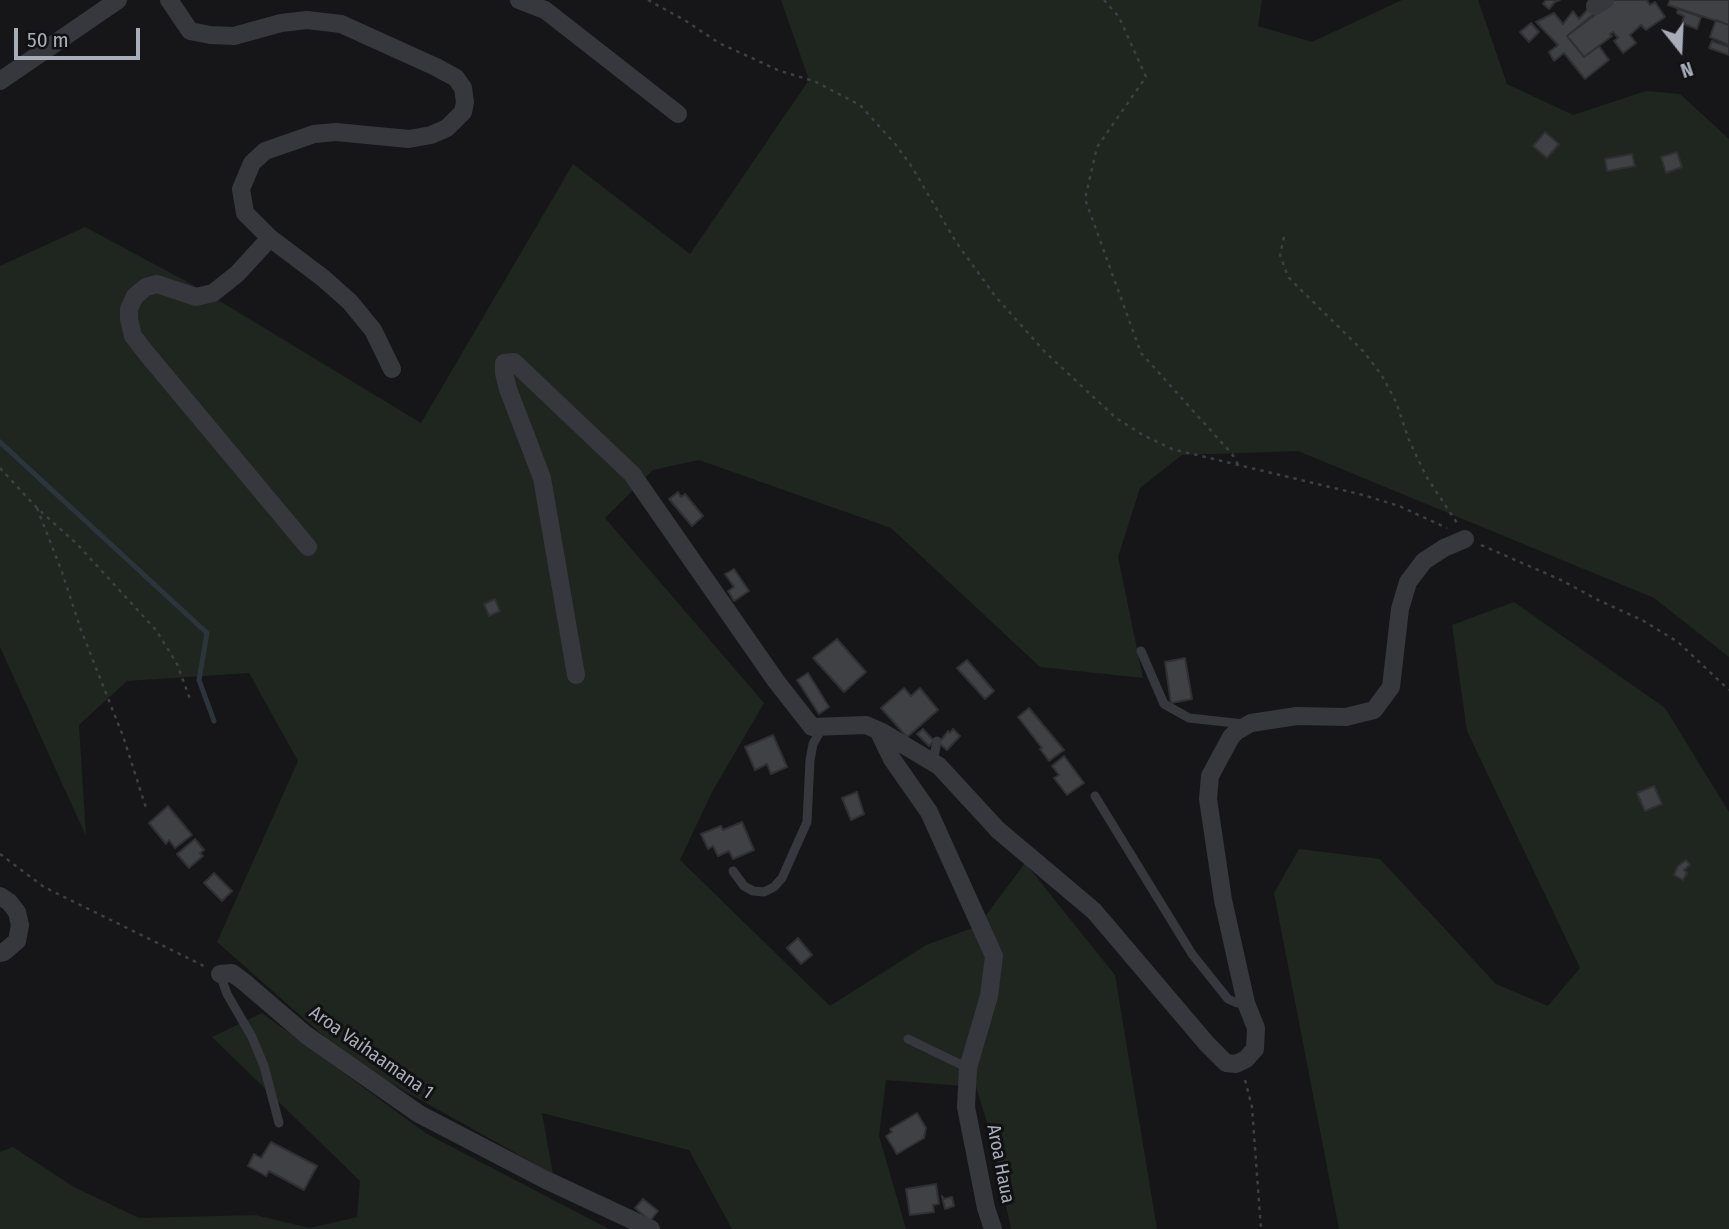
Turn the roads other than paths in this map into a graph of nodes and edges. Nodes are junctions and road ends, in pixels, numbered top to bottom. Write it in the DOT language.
graph roads {
  1 [pos="118,0"];
  2 [pos="169,0"];
  3 [pos="519,0"];
  4 [pos="0,81"];
  5 [pos="678,114"];
  6 [pos="270,238"];
  7 [pos="392,369"];
  8 [pos="1467,540"];
  9 [pos="307,547"];
  10 [pos="1141,651"];
  11 [pos="576,675"];
  12 [pos="1249,724"];
  13 [pos="822,728"];
  14 [pos="878,730"];
  15 [pos="937,741"];
  16 [pos="933,762"];
  17 [pos="1095,796"];
  18 [pos="733,871"];
  19 [pos="0,896"];
  20 [pos="0,953"];
  21 [pos="220,974"];
  22 [pos="1246,1003"];
  23 [pos="908,1039"];
  24 [pos="968,1068"];
  25 [pos="279,1123"];
  26 [pos="651,1229"];
  27 [pos="993,1229"];
  1 -- 4 [label="street"];
  2 -- 6 [label="street"];
  3 -- 5 [label="street"];
  6 -- 7 [label="street"];
  6 -- 9 [label="street"];
  8 -- 12 [label="street"];
  10 -- 12 [label="lane"];
  11 -- 13 [label="street"];
  12 -- 22 [label="street"];
  13 -- 14 [label="street"];
  13 -- 18 [label="lane"];
  14 -- 16 [label="street"];
  14 -- 24 [label="street, Aroa Haua"];
  15 -- 16 [label="lane"];
  16 -- 22 [label="street"];
  17 -- 22 [label="lane"];
  19 -- 20 [label="street"];
  21 -- 25 [label="lane"];
  21 -- 26 [label="street, Aroa Vaihaamana 1"];
  23 -- 24 [label="lane"];
  24 -- 27 [label="street, Aroa Haua"];
}
